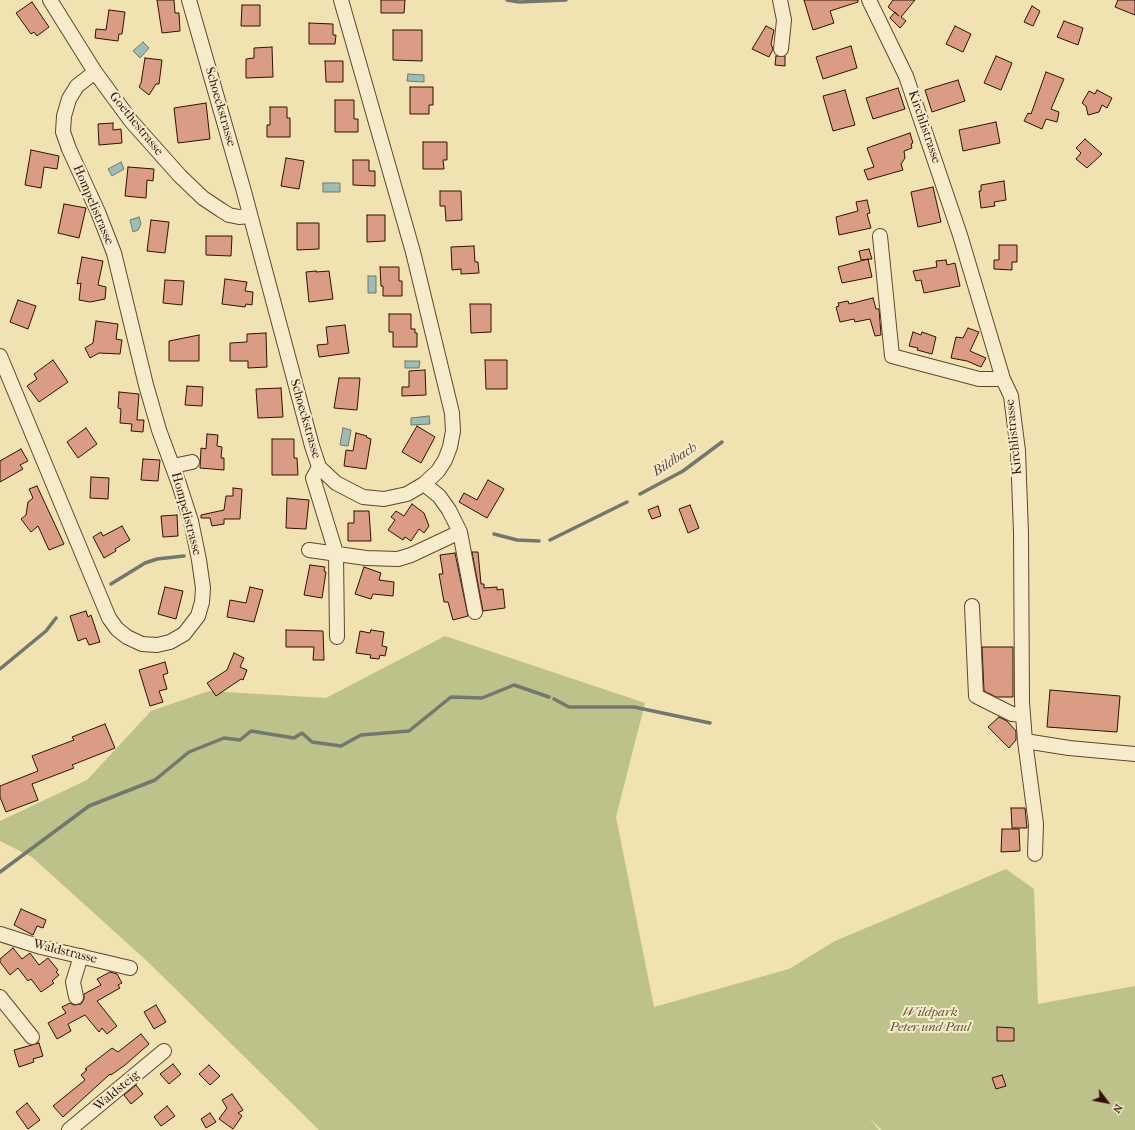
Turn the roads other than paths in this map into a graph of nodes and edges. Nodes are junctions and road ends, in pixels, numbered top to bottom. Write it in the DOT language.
graph roads {
  1 [pos="50,0"];
  2 [pos="189,0"];
  3 [pos="341,0"];
  4 [pos="780,0"];
  5 [pos="869,0"];
  6 [pos="781,49"];
  7 [pos="95,72"];
  8 [pos="250,216"];
  9 [pos="880,236"];
  10 [pos="0,356"];
  11 [pos="1003,379"];
  12 [pos="192,462"];
  13 [pos="173,466"];
  14 [pos="320,467"];
  15 [pos="424,484"];
  16 [pos="460,532"];
  17 [pos="309,550"];
  18 [pos="336,553"];
  19 [pos="972,606"];
  20 [pos="475,612"];
  21 [pos="337,637"];
  22 [pos="1023,715"];
  23 [pos="1026,741"];
  24 [pos="1135,754"];
  25 [pos="1035,854"];
  26 [pos="0,934"];
  27 [pos="80,956"];
  28 [pos="130,968"];
  29 [pos="0,997"];
  30 [pos="76,997"];
  31 [pos="32,1037"];
  32 [pos="164,1051"];
  33 [pos="69,1130"];
  1 -- 7 [label="street, Goethestrasse"];
  2 -- 8 [label="street, Schoeckstrasse"];
  3 -- 15 [label="street, Schoeckstrasse"];
  4 -- 6 [label="street"];
  5 -- 11 [label="street, Kirchlistrasse"];
  7 -- 8 [label="street, Goethestrasse"];
  7 -- 13 [label="street, Hompelistrasse"];
  8 -- 14 [label="street, Schoeckstrasse"];
  9 -- 11 [label="street"];
  10 -- 13 [label="street, Hompelistrasse"];
  11 -- 22 [label="street, Kirchlistrasse"];
  12 -- 13 [label="street"];
  14 -- 15 [label="street, Schoeckstrasse"];
  14 -- 18 [label="street"];
  15 -- 16 [label="street"];
  16 -- 18 [label="street"];
  16 -- 20 [label="street"];
  17 -- 18 [label="street"];
  18 -- 21 [label="street"];
  19 -- 22 [label="street"];
  22 -- 23 [label="street, Kirchlistrasse"];
  23 -- 24 [label="street"];
  23 -- 25 [label="street, Kirchlistrasse"];
  26 -- 27 [label="street, Waldstrasse"];
  27 -- 28 [label="street, Waldstrasse"];
  27 -- 30 [label="street"];
  29 -- 31 [label="street"];
  32 -- 33 [label="street, Waldsteig"];
}
